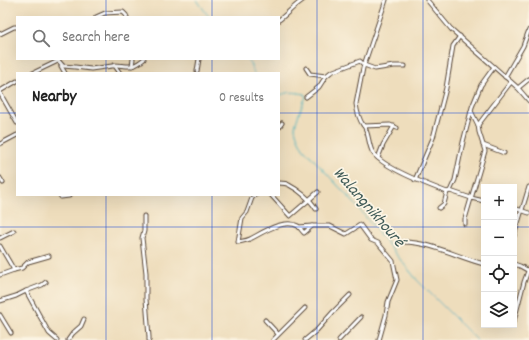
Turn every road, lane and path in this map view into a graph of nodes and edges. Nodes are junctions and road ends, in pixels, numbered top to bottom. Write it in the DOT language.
graph roads {
  1 [pos="303,0"];
  2 [pos="386,0"];
  3 [pos="427,0"];
  4 [pos="98,16"];
  5 [pos="126,16"];
  6 [pos="280,19"];
  7 [pos="16,27"];
  8 [pos="529,30"];
  9 [pos="0,34"];
  10 [pos="460,36"];
  11 [pos="133,60"];
  12 [pos="143,60"];
  13 [pos="199,60"];
  14 [pos="58,61"];
  15 [pos="112,66"];
  16 [pos="132,66"];
  17 [pos="405,66"];
  18 [pos="364,67"];
  19 [pos="494,67"];
  20 [pos="306,68"];
  21 [pos="197,71"];
  22 [pos="35,72"];
  23 [pos="64,72"];
  24 [pos="119,72"];
  25 [pos="326,76"];
  26 [pos="505,77"];
  27 [pos="529,79"];
  28 [pos="16,82"];
  29 [pos="511,82"];
  30 [pos="518,88"];
  31 [pos="0,92"];
  32 [pos="306,97"];
  33 [pos="529,101"];
  34 [pos="472,110"];
  35 [pos="16,121"];
  36 [pos="282,123"];
  37 [pos="478,125"];
  38 [pos="280,126"];
  39 [pos="364,126"];
  40 [pos="16,136"];
  41 [pos="0,144"];
  42 [pos="483,145"];
  43 [pos="504,153"];
  44 [pos="378,158"];
  45 [pos="0,178"];
  46 [pos="416,180"];
  47 [pos="280,182"];
  48 [pos="3,183"];
  49 [pos="529,187"];
  50 [pos="318,192"];
  51 [pos="449,192"];
  52 [pos="60,196"];
  53 [pos="69,196"];
  54 [pos="254,196"];
  55 [pos="272,196"];
  56 [pos="471,198"];
  57 [pos="309,200"];
  58 [pos="481,200"];
  59 [pos="439,208"];
  60 [pos="316,209"];
  61 [pos="517,209"];
  62 [pos="522,211"];
  63 [pos="529,213"];
  64 [pos="144,216"];
  65 [pos="466,224"];
  66 [pos="312,226"];
  67 [pos="299,227"];
  68 [pos="517,227"];
  69 [pos="14,231"];
  70 [pos="0,238"];
  71 [pos="403,242"];
  72 [pos="0,246"];
  73 [pos="48,256"];
  74 [pos="481,263"];
  75 [pos="517,265"];
  76 [pos="14,270"];
  77 [pos="529,271"];
  78 [pos="0,275"];
  79 [pos="46,282"];
  80 [pos="26,291"];
  81 [pos="350,295"];
  82 [pos="0,301"];
  83 [pos="305,308"];
  84 [pos="517,309"];
  85 [pos="0,315"];
  86 [pos="361,317"];
  87 [pos="84,319"];
  88 [pos="265,320"];
  89 [pos="11,333"];
  90 [pos="278,334"];
  91 [pos="57,340"];
  92 [pos="68,340"];
  93 [pos="148,340"];
  94 [pos="273,340"];
  95 [pos="305,340"];
  96 [pos="339,340"];
  97 [pos="379,340"];
  1 -- 6 [label="street"];
  2 -- 18 [label="street"];
  3 -- 10 [label="street"];
  4 -- 5 [label="street"];
  7 -- 9 [label="street"];
  8 -- 26 [label="street"];
  10 -- 19 [label="street"];
  10 -- 46 [label="street"];
  11 -- 16 [label="street"];
  12 -- 16 [label="street"];
  13 -- 21 [label="street"];
  14 -- 15 [label="street"];
  14 -- 22 [label="street"];
  14 -- 23 [label="street"];
  15 -- 16 [label="street"];
  15 -- 24 [label="street"];
  17 -- 18 [label="street"];
  18 -- 25 [label="street"];
  18 -- 39 [label="street"];
  19 -- 26 [label="street"];
  19 -- 34 [label="street"];
  20 -- 25 [label="street"];
  25 -- 32 [label="street"];
  26 -- 29 [label="street"];
  27 -- 30 [label="street"];
  28 -- 31 [label="street"];
  29 -- 30 [label="street"];
  29 -- 37 [label="street"];
  30 -- 33 [label="street"];
  31 -- 35 [label="street"];
  34 -- 37 [label="street"];
  34 -- 51 [label="street"];
  36 -- 38 [label="street"];
  37 -- 42 [label="street"];
  39 -- 44 [label="street"];
  39 -- 44 [label="street"];
  40 -- 41 [label="street"];
  42 -- 43 [label="street"];
  42 -- 56 [label="street"];
  44 -- 46 [label="street"];
  45 -- 48 [label="street"];
  46 -- 51 [label="street"];
  47 -- 57 [label="street"];
  49 -- 62 [label="street"];
  50 -- 57 [label="street"];
  51 -- 56 [label="street"];
  51 -- 59 [label="street"];
  52 -- 53 [label="street"];
  54 -- 67 [label="street"];
  55 -- 57 [label="street"];
  56 -- 58 [label="street"];
  56 -- 65 [label="street"];
  57 -- 60 [label="street"];
  61 -- 62 [label="street"];
  62 -- 63 [label="street"];
  62 -- 68 [label="street"];
  64 -- 93 [label="street"];
  66 -- 67 [label="street"];
  66 -- 67 [label="street"];
  66 -- 97 [label="street"];
  69 -- 70 [label="street"];
  71 -- 74 [label="street"];
  72 -- 76 [label="street"];
  73 -- 76 [label="street"];
  75 -- 77 [label="street"];
  76 -- 78 [label="street"];
  77 -- 84 [label="street"];
  79 -- 80 [label="street"];
  80 -- 82 [label="street"];
  80 -- 91 [label="street"];
  81 -- 95 [label="street"];
  83 -- 90 [label="street"];
  85 -- 89 [label="street"];
  86 -- 96 [label="street"];
  87 -- 92 [label="street"];
  88 -- 90 [label="street"];
  90 -- 94 [label="street"];
}
